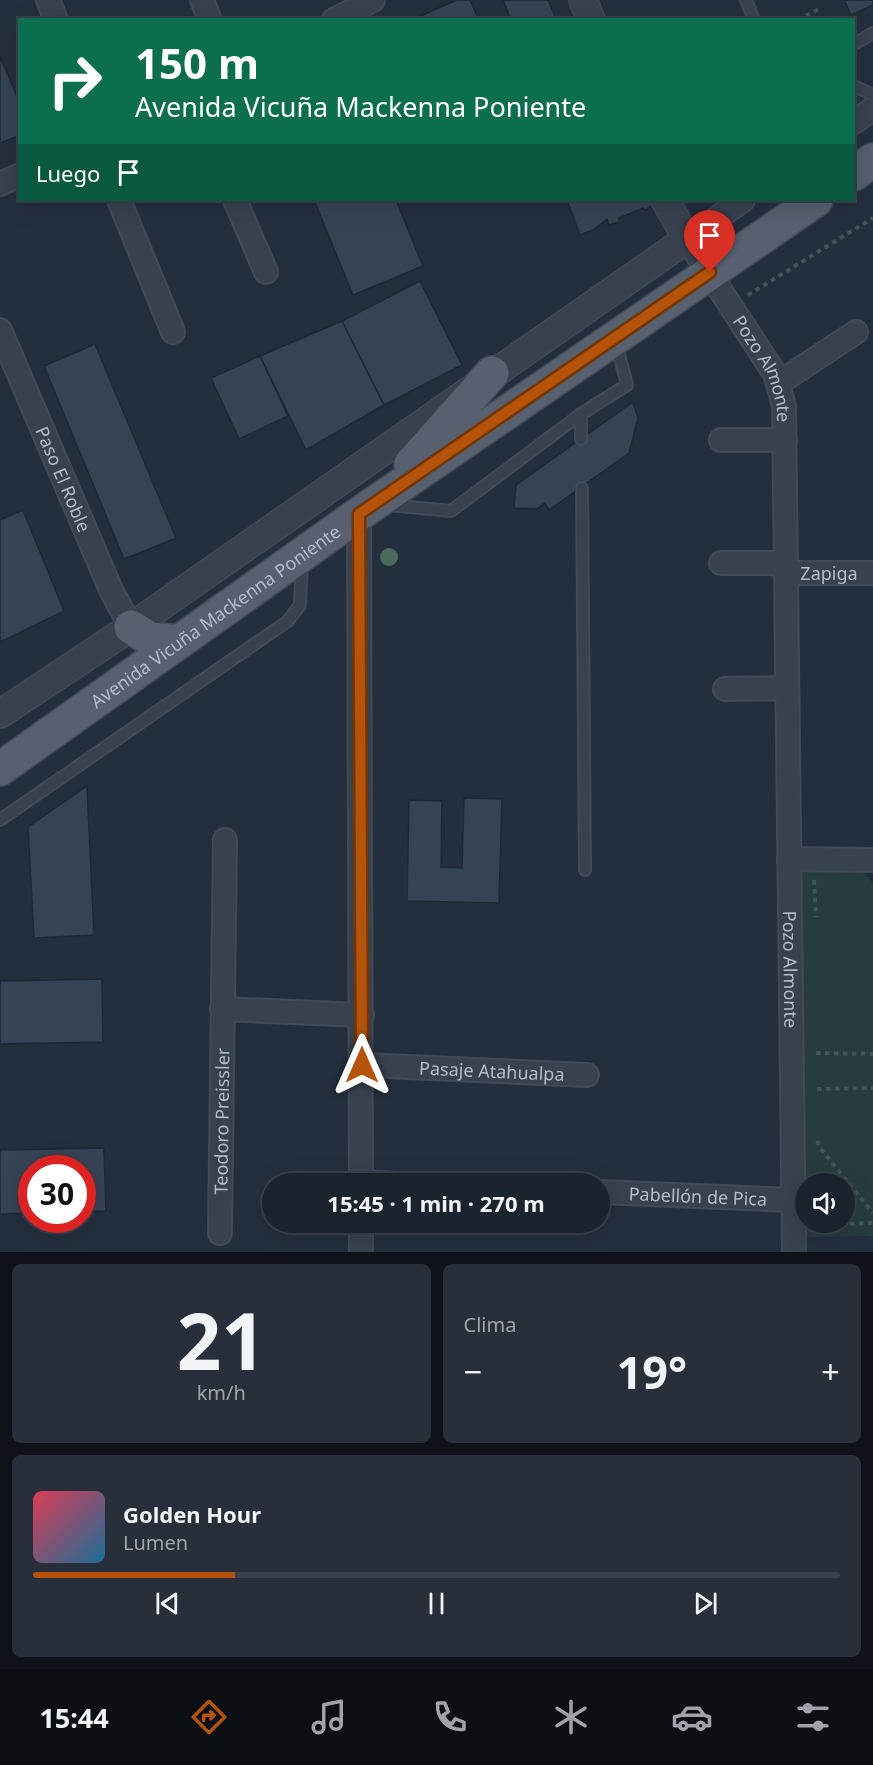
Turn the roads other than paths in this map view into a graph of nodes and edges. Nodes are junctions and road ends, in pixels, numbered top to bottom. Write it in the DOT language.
graph roads {
  1 [pos="48,0"];
  2 [pos="202,0"];
  3 [pos="374,0"];
  4 [pos="583,0"];
  5 [pos="746,0"];
  6 [pos="55,18"];
  7 [pos="209,18"];
  8 [pos="338,18"];
  9 [pos="590,18"];
  10 [pos="753,18"];
  11 [pos="873,33"];
  12 [pos="855,43"];
  13 [pos="855,86"];
  14 [pos="873,94"];
  15 [pos="873,108"];
  16 [pos="855,121"];
  17 [pos="873,160"];
  18 [pos="855,173"];
  19 [pos="18,176"];
  20 [pos="0,184"];
  21 [pos="119,201"];
  22 [pos="235,201"];
  23 [pos="666,201"];
  24 [pos="743,201"];
  25 [pos="815,201"];
  26 [pos="687,239"];
  27 [pos="266,272"];
  28 [pos="710,272"];
  29 [pos="0,330"];
  30 [pos="172,332"];
  31 [pos="856,332"];
  32 [pos="615,338"];
  33 [pos="492,373"];
  34 [pos="779,383"];
  35 [pos="581,414"];
  36 [pos="581,439"];
  37 [pos="721,440"];
  38 [pos="785,440"];
  39 [pos="582,488"];
  40 [pos="367,509"];
  41 [pos="302,555"];
  42 [pos="721,563"];
  43 [pos="785,568"];
  44 [pos="873,573"];
  45 [pos="131,627"];
  46 [pos="178,642"];
  47 [pos="725,688"];
  48 [pos="787,688"];
  49 [pos="0,714"];
  50 [pos="0,769"];
  51 [pos="0,820"];
  52 [pos="225,840"];
  53 [pos="789,859"];
  54 [pos="873,860"];
  55 [pos="585,870"];
  56 [pos="222,1009"];
  57 [pos="362,1015"];
  58 [pos="362,1065"];
  59 [pos="587,1075"];
  60 [pos="361,1173"];
  61 [pos="610,1192"];
  62 [pos="794,1200"];
  63 [pos="220,1233"];
  64 [pos="361,1233"];
  65 [pos="361,1252"];
  66 [pos="794,1252"];
  1 -- 6 [label="street"];
  2 -- 7 [label="street"];
  3 -- 8 [label="street"];
  4 -- 9 [label="street"];
  5 -- 10 [label="lane"];
  11 -- 12 [label="lane"];
  13 -- 14 [label="lane"];
  15 -- 16 [label="street"];
  17 -- 18 [label="main road"];
  19 -- 20 [label="street"];
  21 -- 30 [label="street"];
  22 -- 27 [label="street"];
  23 -- 26 [label="street"];
  24 -- 26 [label="street"];
  25 -- 28 [label="main road, Avenida Vicuña Mackenna Poniente"];
  26 -- 28 [label="street, Pozo Almonte"];
  26 -- 33 [label="street"];
  28 -- 32 [label="main road, Avenida Vicuña Mackenna Poniente"];
  28 -- 34 [label="street, Pozo Almonte"];
  29 -- 45 [label="street, Paso El Roble"];
  31 -- 34 [label="street"];
  32 -- 35 [label="lane"];
  32 -- 40 [label="main road, Avenida Vicuña Mackenna Poniente"];
  33 -- 40 [label="main road"];
  33 -- 45 [label="street"];
  34 -- 38 [label="street, Pozo Almonte"];
  35 -- 36 [label="lane"];
  35 -- 40 [label="lane"];
  37 -- 38 [label="street, Pozo Almonte"];
  38 -- 43 [label="street, Pozo Almonte"];
  39 -- 55 [label="lane"];
  40 -- 41 [label="main road, Avenida Vicuña Mackenna Poniente"];
  40 -- 57 [label="street"];
  41 -- 46 [label="main road, Avenida Vicuña Mackenna Poniente"];
  41 -- 51 [label="lane"];
  42 -- 43 [label="street"];
  43 -- 44 [label="street, Zapiga"];
  43 -- 48 [label="street, Pozo Almonte"];
  45 -- 46 [label="main road"];
  45 -- 49 [label="street"];
  46 -- 50 [label="main road, Avenida Vicuña Mackenna Poniente"];
  47 -- 48 [label="street"];
  48 -- 53 [label="street, Pozo Almonte"];
  52 -- 56 [label="street, Teodoro Preissler"];
  53 -- 54 [label="street"];
  53 -- 62 [label="street, Pozo Almonte"];
  56 -- 57 [label="street"];
  56 -- 63 [label="street, Teodoro Preissler"];
  57 -- 58 [label="street"];
  58 -- 59 [label="street, Pasaje Atahualpa"];
  58 -- 60 [label="street"];
  61 -- 62 [label="street, Pabellón de Pica"];
  62 -- 66 [label="street, Pozo Almonte"];
  64 -- 65 [label="street"];
}
